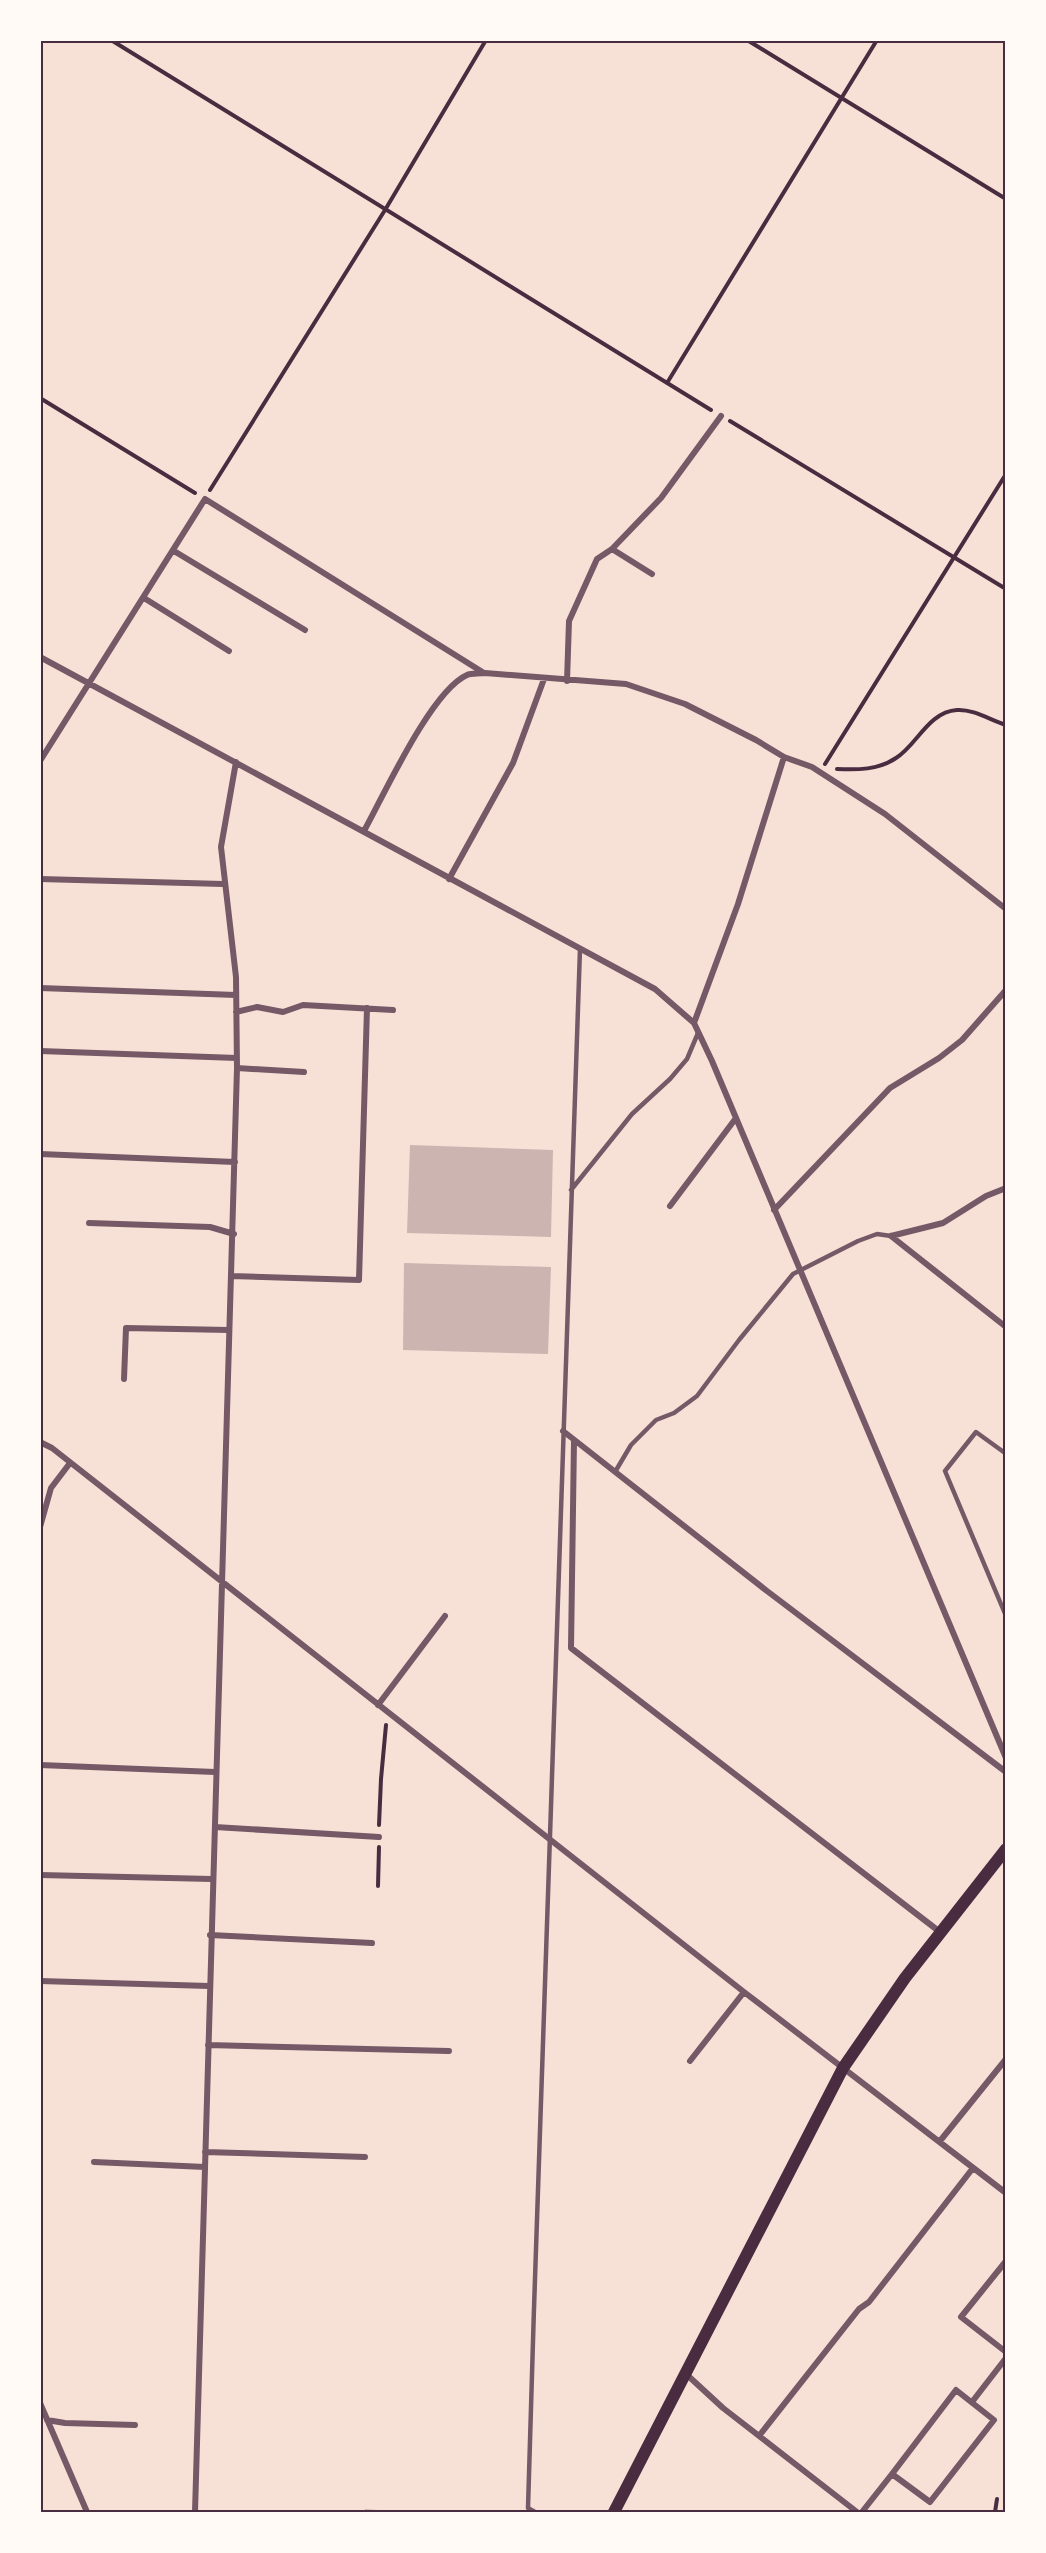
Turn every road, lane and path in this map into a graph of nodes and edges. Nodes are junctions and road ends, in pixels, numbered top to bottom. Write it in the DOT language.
graph roads {
  1 [pos="111,40"];
  2 [pos="486,40"];
  3 [pos="747,40"];
  4 [pos="877,40"];
  5 [pos="841,99"];
  6 [pos="1005,200"];
  7 [pos="385,210"];
  8 [pos="667,383"];
  9 [pos="40,398"];
  10 [pos="721,416"];
  11 [pos="1005,474"];
  12 [pos="205,499"];
  13 [pos="612,549"];
  14 [pos="174,551"];
  15 [pos="954,556"];
  16 [pos="652,574"];
  17 [pos="1005,589"];
  18 [pos="144,598"];
  19 [pos="305,630"];
  20 [pos="229,651"];
  21 [pos="40,657"];
  22 [pos="485,674"];
  23 [pos="544,679"];
  24 [pos="567,681"];
  25 [pos="90,683"];
  26 [pos="1005,725"];
  27 [pos="784,757"];
  28 [pos="40,761"];
  29 [pos="236,762"];
  30 [pos="364,831"];
  31 [pos="40,879"];
  32 [pos="449,879"];
  33 [pos="223,884"];
  34 [pos="1005,909"];
  35 [pos="580,949"];
  36 [pos="40,988"];
  37 [pos="1005,990"];
  38 [pos="236,995"];
  39 [pos="367,1008"];
  40 [pos="393,1010"];
  41 [pos="236,1012"];
  42 [pos="694,1023"];
  43 [pos="698,1033"];
  44 [pos="40,1051"];
  45 [pos="237,1058"];
  46 [pos="237,1068"];
  47 [pos="304,1072"];
  48 [pos="736,1118"];
  49 [pos="40,1154"];
  50 [pos="235,1162"];
  51 [pos="1005,1188"];
  52 [pos="571,1190"];
  53 [pos="670,1206"];
  54 [pos="774,1210"];
  55 [pos="89,1223"];
  56 [pos="234,1234"];
  57 [pos="891,1236"];
  58 [pos="801,1269"];
  59 [pos="231,1276"];
  60 [pos="1005,1327"];
  61 [pos="230,1330"];
  62 [pos="124,1379"];
  63 [pos="563,1431"];
  64 [pos="574,1440"];
  65 [pos="40,1442"];
  66 [pos="1005,1453"];
  67 [pos="70,1463"];
  68 [pos="615,1472"];
  69 [pos="40,1527"];
  70 [pos="221,1582"];
  71 [pos="445,1616"];
  72 [pos="1005,1616"];
  73 [pos="378,1705"];
  74 [pos="387,1712"];
  75 [pos="1005,1758"];
  76 [pos="40,1765"];
  77 [pos="215,1772"];
  78 [pos="1005,1772"];
  79 [pos="215,1827"];
  80 [pos="379,1837"];
  81 [pos="549,1839"];
  82 [pos="1005,1849"];
  83 [pos="40,1875"];
  84 [pos="212,1879"];
  85 [pos="378,1886"];
  86 [pos="940,1932"];
  87 [pos="210,1935"];
  88 [pos="372,1942"];
  89 [pos="40,1981"];
  90 [pos="209,1986"];
  91 [pos="744,1992"];
  92 [pos="208,2045"];
  93 [pos="449,2051"];
  94 [pos="1005,2059"];
  95 [pos="690,2061"];
  96 [pos="843,2068"];
  97 [pos="940,2141"];
  98 [pos="205,2152"];
  99 [pos="365,2157"];
  100 [pos="94,2162"];
  101 [pos="205,2167"];
  102 [pos="973,2168"];
  103 [pos="1005,2193"];
  104 [pos="1005,2261"];
  105 [pos="1005,2352"];
  106 [pos="1005,2358"];
  107 [pos="684,2373"];
  108 [pos="972,2402"];
  109 [pos="40,2403"];
  110 [pos="47,2420"];
  111 [pos="135,2426"];
  112 [pos="759,2436"];
  113 [pos="892,2474"];
  114 [pos="997,2499"];
  115 [pos="87,2512"];
  116 [pos="195,2512"];
  117 [pos="535,2512"];
  118 [pos="614,2512"];
  119 [pos="857,2512"];
  120 [pos="862,2512"];
  121 [pos="994,2512"];
  1 -- 7 [label="path"];
  2 -- 7 [label="path"];
  3 -- 5 [label="path"];
  4 -- 5 [label="path"];
  5 -- 6 [label="path"];
  5 -- 8 [label="path"];
  7 -- 8 [label="path"];
  7 -- 12 [label="path"];
  8 -- 10 [label="path"];
  9 -- 12 [label="path"];
  10 -- 13 [label="street"];
  10 -- 15 [label="path"];
  11 -- 15 [label="path"];
  12 -- 14 [label="street"];
  12 -- 22 [label="street"];
  13 -- 16 [label="street"];
  13 -- 24 [label="street"];
  14 -- 18 [label="street"];
  14 -- 19 [label="street"];
  15 -- 17 [label="path"];
  15 -- 26 [label="path"];
  18 -- 20 [label="street"];
  18 -- 25 [label="street"];
  21 -- 25 [label="street"];
  22 -- 23 [label="street"];
  22 -- 30 [label="street"];
  23 -- 24 [label="street"];
  23 -- 32 [label="street"];
  24 -- 27 [label="street"];
  25 -- 28 [label="street"];
  25 -- 29 [label="street"];
  27 -- 34 [label="street"];
  27 -- 42 [label="street"];
  29 -- 30 [label="street"];
  29 -- 33 [label="street"];
  30 -- 32 [label="street"];
  31 -- 33 [label="street"];
  32 -- 35 [label="street"];
  33 -- 38 [label="street"];
  35 -- 42 [label="street"];
  35 -- 52 [label="lane"];
  36 -- 38 [label="street"];
  37 -- 54 [label="street"];
  38 -- 41 [label="street"];
  39 -- 40 [label="street"];
  39 -- 41 [label="street"];
  39 -- 59 [label="street"];
  41 -- 45 [label="street"];
  42 -- 43 [label="street"];
  43 -- 48 [label="street"];
  43 -- 52 [label="lane"];
  44 -- 45 [label="street"];
  45 -- 46 [label="street"];
  46 -- 47 [label="street"];
  46 -- 50 [label="street"];
  48 -- 53 [label="street"];
  48 -- 54 [label="street"];
  49 -- 50 [label="street"];
  50 -- 56 [label="street"];
  51 -- 57 [label="street"];
  52 -- 63 [label="lane"];
  54 -- 58 [label="street"];
  55 -- 56 [label="street"];
  56 -- 59 [label="street"];
  57 -- 58 [label="lane"];
  57 -- 60 [label="street"];
  58 -- 68 [label="lane"];
  58 -- 75 [label="street"];
  59 -- 61 [label="street"];
  61 -- 62 [label="street"];
  61 -- 70 [label="street"];
  63 -- 64 [label="street"];
  63 -- 81 [label="lane"];
  64 -- 68 [label="street"];
  64 -- 86 [label="street"];
  65 -- 67 [label="street"];
  66 -- 72 [label="lane"];
  67 -- 69 [label="street"];
  67 -- 70 [label="street"];
  68 -- 78 [label="street"];
  70 -- 73 [label="street"];
  70 -- 77 [label="street"];
  71 -- 73 [label="street"];
  73 -- 74 [label="street"];
  74 -- 80 [label="path"];
  74 -- 81 [label="street"];
  76 -- 77 [label="street"];
  77 -- 79 [label="street"];
  79 -- 80 [label="street"];
  79 -- 84 [label="street"];
  80 -- 85 [label="path"];
  81 -- 91 [label="street"];
  81 -- 117 [label="lane"];
  82 -- 86 [label="main road"];
  83 -- 84 [label="street"];
  84 -- 87 [label="street"];
  86 -- 96 [label="main road"];
  87 -- 88 [label="street"];
  87 -- 90 [label="street"];
  89 -- 90 [label="street"];
  90 -- 92 [label="street"];
  91 -- 95 [label="street"];
  91 -- 96 [label="street"];
  92 -- 93 [label="street"];
  92 -- 98 [label="street"];
  94 -- 97 [label="street"];
  96 -- 97 [label="street"];
  96 -- 107 [label="main road"];
  97 -- 102 [label="street"];
  98 -- 99 [label="street"];
  98 -- 101 [label="street"];
  100 -- 101 [label="street"];
  101 -- 116 [label="street"];
  102 -- 103 [label="street"];
  102 -- 112 [label="street"];
  104 -- 105 [label="street"];
  106 -- 108 [label="street"];
  107 -- 112 [label="street"];
  107 -- 118 [label="main road"];
  108 -- 113 [label="street"];
  108 -- 113 [label="street"];
  109 -- 110 [label="street"];
  110 -- 111 [label="street"];
  110 -- 115 [label="street"];
  112 -- 119 [label="street"];
  113 -- 120 [label="street"];
  114 -- 121 [label="path"];
}
